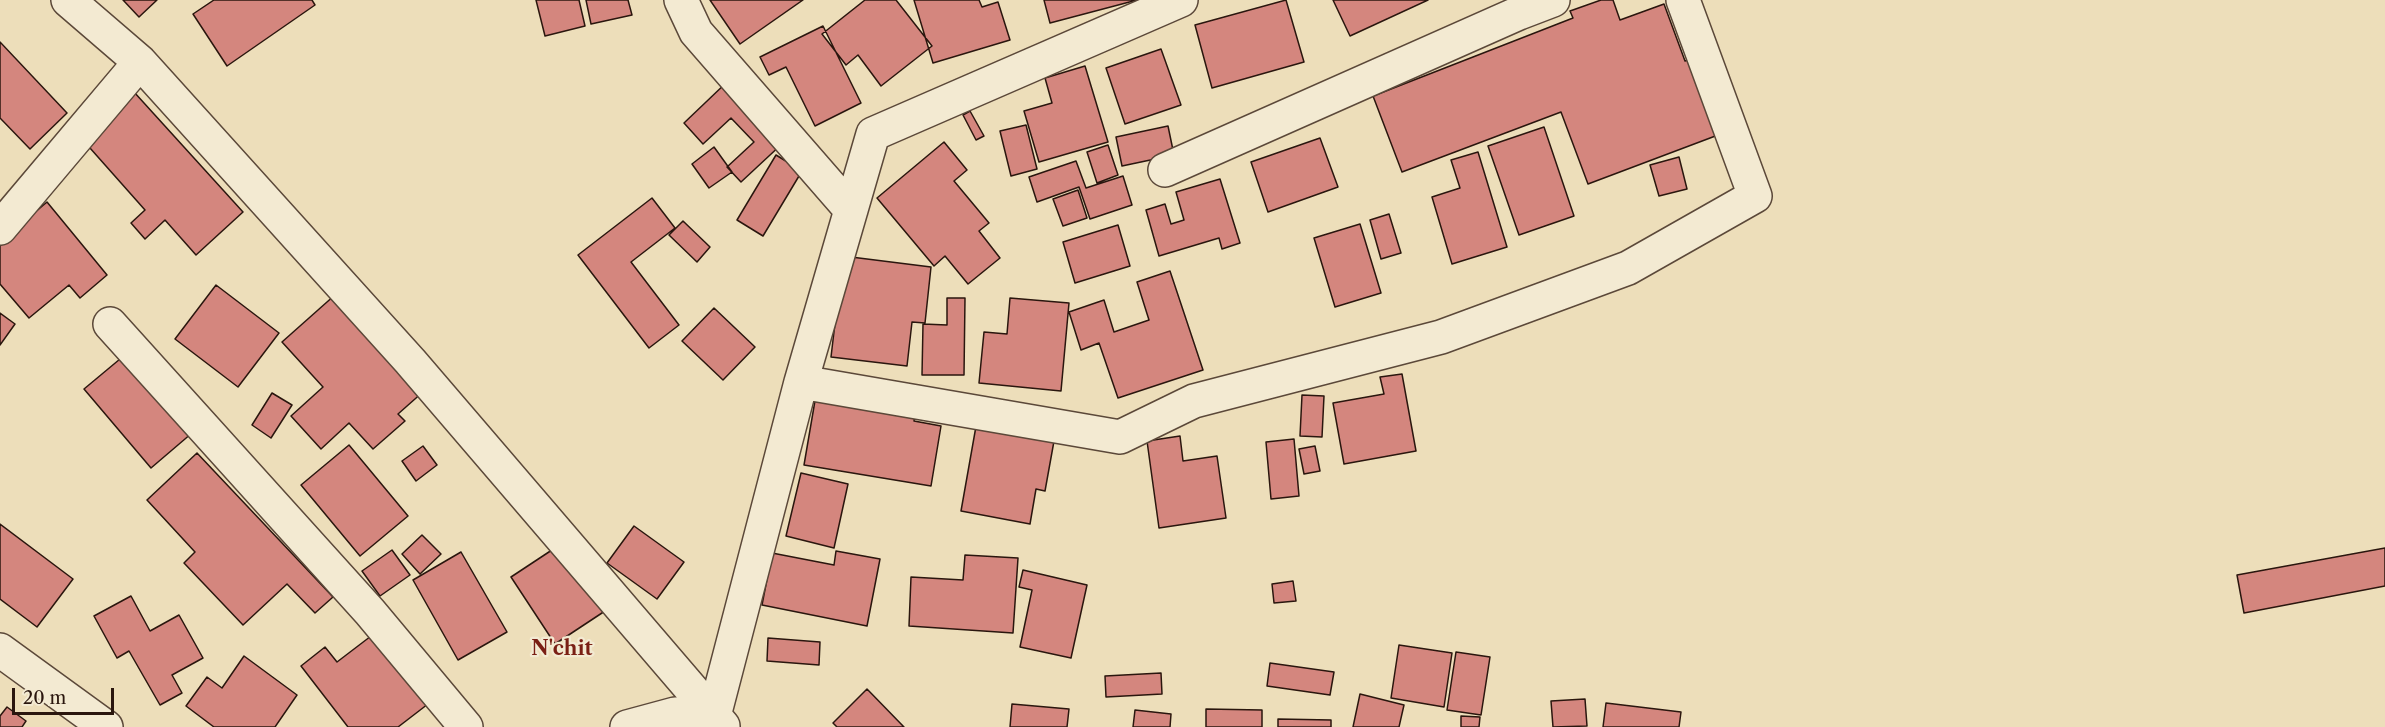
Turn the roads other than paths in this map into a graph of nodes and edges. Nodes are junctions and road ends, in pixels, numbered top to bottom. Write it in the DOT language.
graph roads {
  1 [pos="69,0"];
  2 [pos="681,0"];
  3 [pos="1181,0"];
  4 [pos="1553,0"];
  5 [pos="1683,0"];
  6 [pos="140,62"];
  7 [pos="1165,170"];
  8 [pos="851,210"];
  9 [pos="0,228"];
  10 [pos="110,324"];
  11 [pos="801,382"];
  12 [pos="0,650"];
  13 [pos="719,721"];
  14 [pos="106,727"];
  15 [pos="466,727"];
  16 [pos="627,727"];
  1 -- 6 [label="street"];
  2 -- 8 [label="street"];
  3 -- 8 [label="street"];
  4 -- 7 [label="street"];
  5 -- 11 [label="street"];
  6 -- 9 [label="street"];
  6 -- 13 [label="street"];
  8 -- 11 [label="street"];
  10 -- 15 [label="street"];
  11 -- 13 [label="street"];
  12 -- 14 [label="street"];
  13 -- 16 [label="street"];
}
